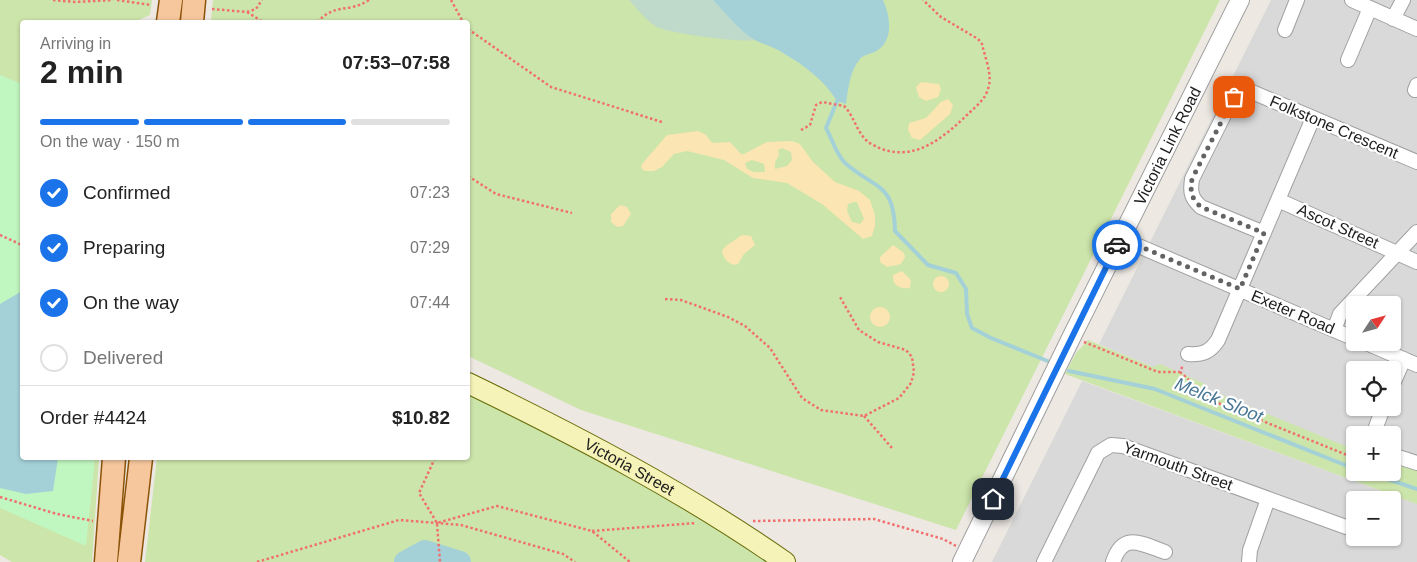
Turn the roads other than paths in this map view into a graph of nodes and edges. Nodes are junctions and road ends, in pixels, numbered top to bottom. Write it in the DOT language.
graph roads {
  1 [pos="1240,0"];
  2 [pos="1297,0"];
  3 [pos="1352,0"];
  4 [pos="1403,0"];
  5 [pos="161,2"];
  6 [pos="203,5"];
  7 [pos="1370,8"];
  8 [pos="1393,19"];
  9 [pos="167,20"];
  10 [pos="193,20"];
  11 [pos="1417,29"];
  12 [pos="1285,30"];
  13 [pos="1348,60"];
  14 [pos="1313,118"];
  15 [pos="1417,162"];
  16 [pos="1278,200"];
  17 [pos="1417,232"];
  18 [pos="1264,233"];
  19 [pos="1120,238"];
  20 [pos="1398,253"];
  21 [pos="1417,262"];
  22 [pos="1240,289"];
  23 [pos="1334,330"];
  24 [pos="1346,335"];
  25 [pos="1385,351"];
  26 [pos="1188,354"];
  27 [pos="1404,359"];
  28 [pos="1417,365"];
  29 [pos="1401,366"];
  30 [pos="470,384"];
  31 [pos="1401,457"];
  32 [pos="114,460"];
  33 [pos="141,460"];
  34 [pos="1417,463"];
  35 [pos="1268,499"];
  36 [pos="1346,527"];
  37 [pos="1165,552"];
  38 [pos="965,557"];
  39 [pos="106,562"];
  40 [pos="129,562"];
  41 [pos="785,562"];
  42 [pos="1044,562"];
  43 [pos="1113,562"];
  44 [pos="1249,562"];
  1 -- 19 [label="street, Victoria Link Road"];
  2 -- 12 [label="street"];
  3 -- 7 [label="street"];
  4 -- 8 [label="street"];
  5 -- 9 [label="main road"];
  6 -- 10 [label="main road"];
  7 -- 8 [label="street"];
  7 -- 13 [label="street"];
  8 -- 11 [label="street"];
  14 -- 15 [label="street, Folkstone Crescent"];
  14 -- 16 [label="street"];
  14 -- 18 [label="street, Folkstone Crescent"];
  16 -- 18 [label="street"];
  16 -- 20 [label="street, Ascot Street"];
  17 -- 20 [label="street"];
  18 -- 22 [label="street"];
  19 -- 22 [label="street, Exeter Road"];
  19 -- 38 [label="street, Victoria Link Road"];
  20 -- 21 [label="street, Ascot Street"];
  20 -- 23 [label="street"];
  22 -- 23 [label="street, Exeter Road"];
  22 -- 26 [label="street"];
  23 -- 24 [label="street, Exeter Road"];
  25 -- 27 [label="street"];
  27 -- 28 [label="street"];
  27 -- 29 [label="street"];
  30 -- 41 [label="main road, Victoria Street"];
  31 -- 34 [label="street"];
  32 -- 39 [label="main road"];
  33 -- 40 [label="main road"];
  35 -- 36 [label="street, Yarmouth Street"];
  35 -- 42 [label="street, Yarmouth Street"];
  35 -- 44 [label="street"];
  37 -- 43 [label="street"];
}
